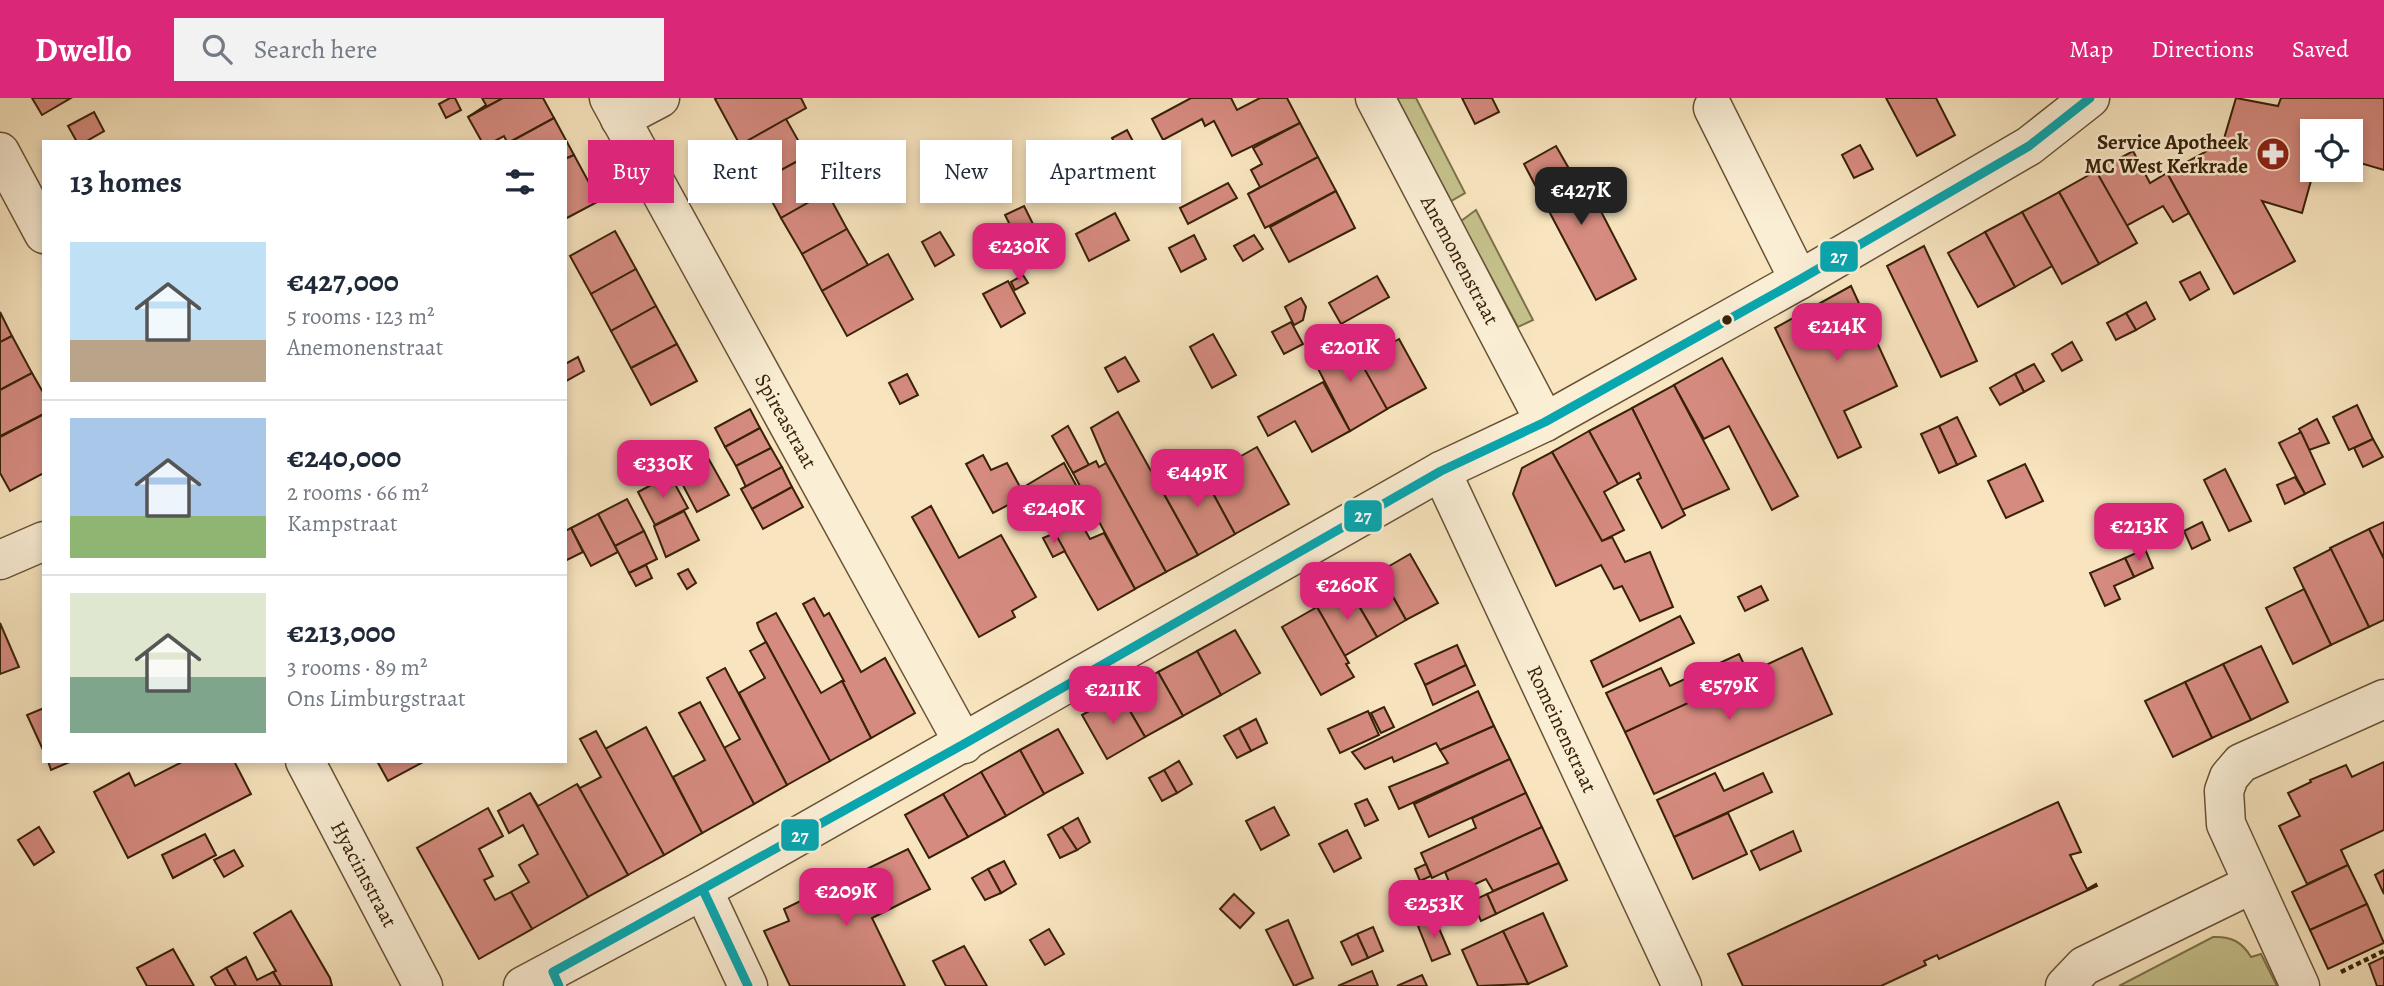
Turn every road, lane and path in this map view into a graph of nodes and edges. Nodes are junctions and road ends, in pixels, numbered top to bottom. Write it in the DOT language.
graph roads {
  1 [pos="660,98"];
  2 [pos="1375,98"];
  3 [pos="2090,98"];
  4 [pos="615,108"];
  5 [pos="1713,108"];
  6 [pos="0,152"];
  7 [pos="42,230"];
  8 [pos="1799,280"];
  9 [pos="1545,422"];
  10 [pos="1441,471"];
  11 [pos="42,542"];
  12 [pos="0,560"];
  13 [pos="2384,699"];
  14 [pos="964,744"];
  15 [pos="306,763"];
  16 [pos="2252,884"];
  17 [pos="703,890"];
  18 [pos="2384,951"];
  19 [pos="2336,974"];
  20 [pos="545,981"];
  21 [pos="423,986"];
  22 [pos="748,986"];
  23 [pos="1682,986"];
  24 [pos="2065,986"];
  25 [pos="2300,986"];
  1 -- 4 [label="street"];
  2 -- 9 [label="street, Anemonenstraat"];
  3 -- 8 [label="street"];
  4 -- 14 [label="street, Spireastraat"];
  5 -- 8 [label="street"];
  6 -- 7 [label="street"];
  8 -- 9 [label="street"];
  9 -- 10 [label="street"];
  10 -- 14 [label="street"];
  10 -- 23 [label="street, Romeinenstraat"];
  11 -- 12 [label="street"];
  13 -- 16 [label="street"];
  14 -- 17 [label="street"];
  15 -- 21 [label="street, Hyacintstraat"];
  16 -- 24 [label="street"];
  16 -- 25 [label="street"];
  17 -- 20 [label="street"];
  17 -- 22 [label="street"];
  18 -- 19 [label="path"];
}
